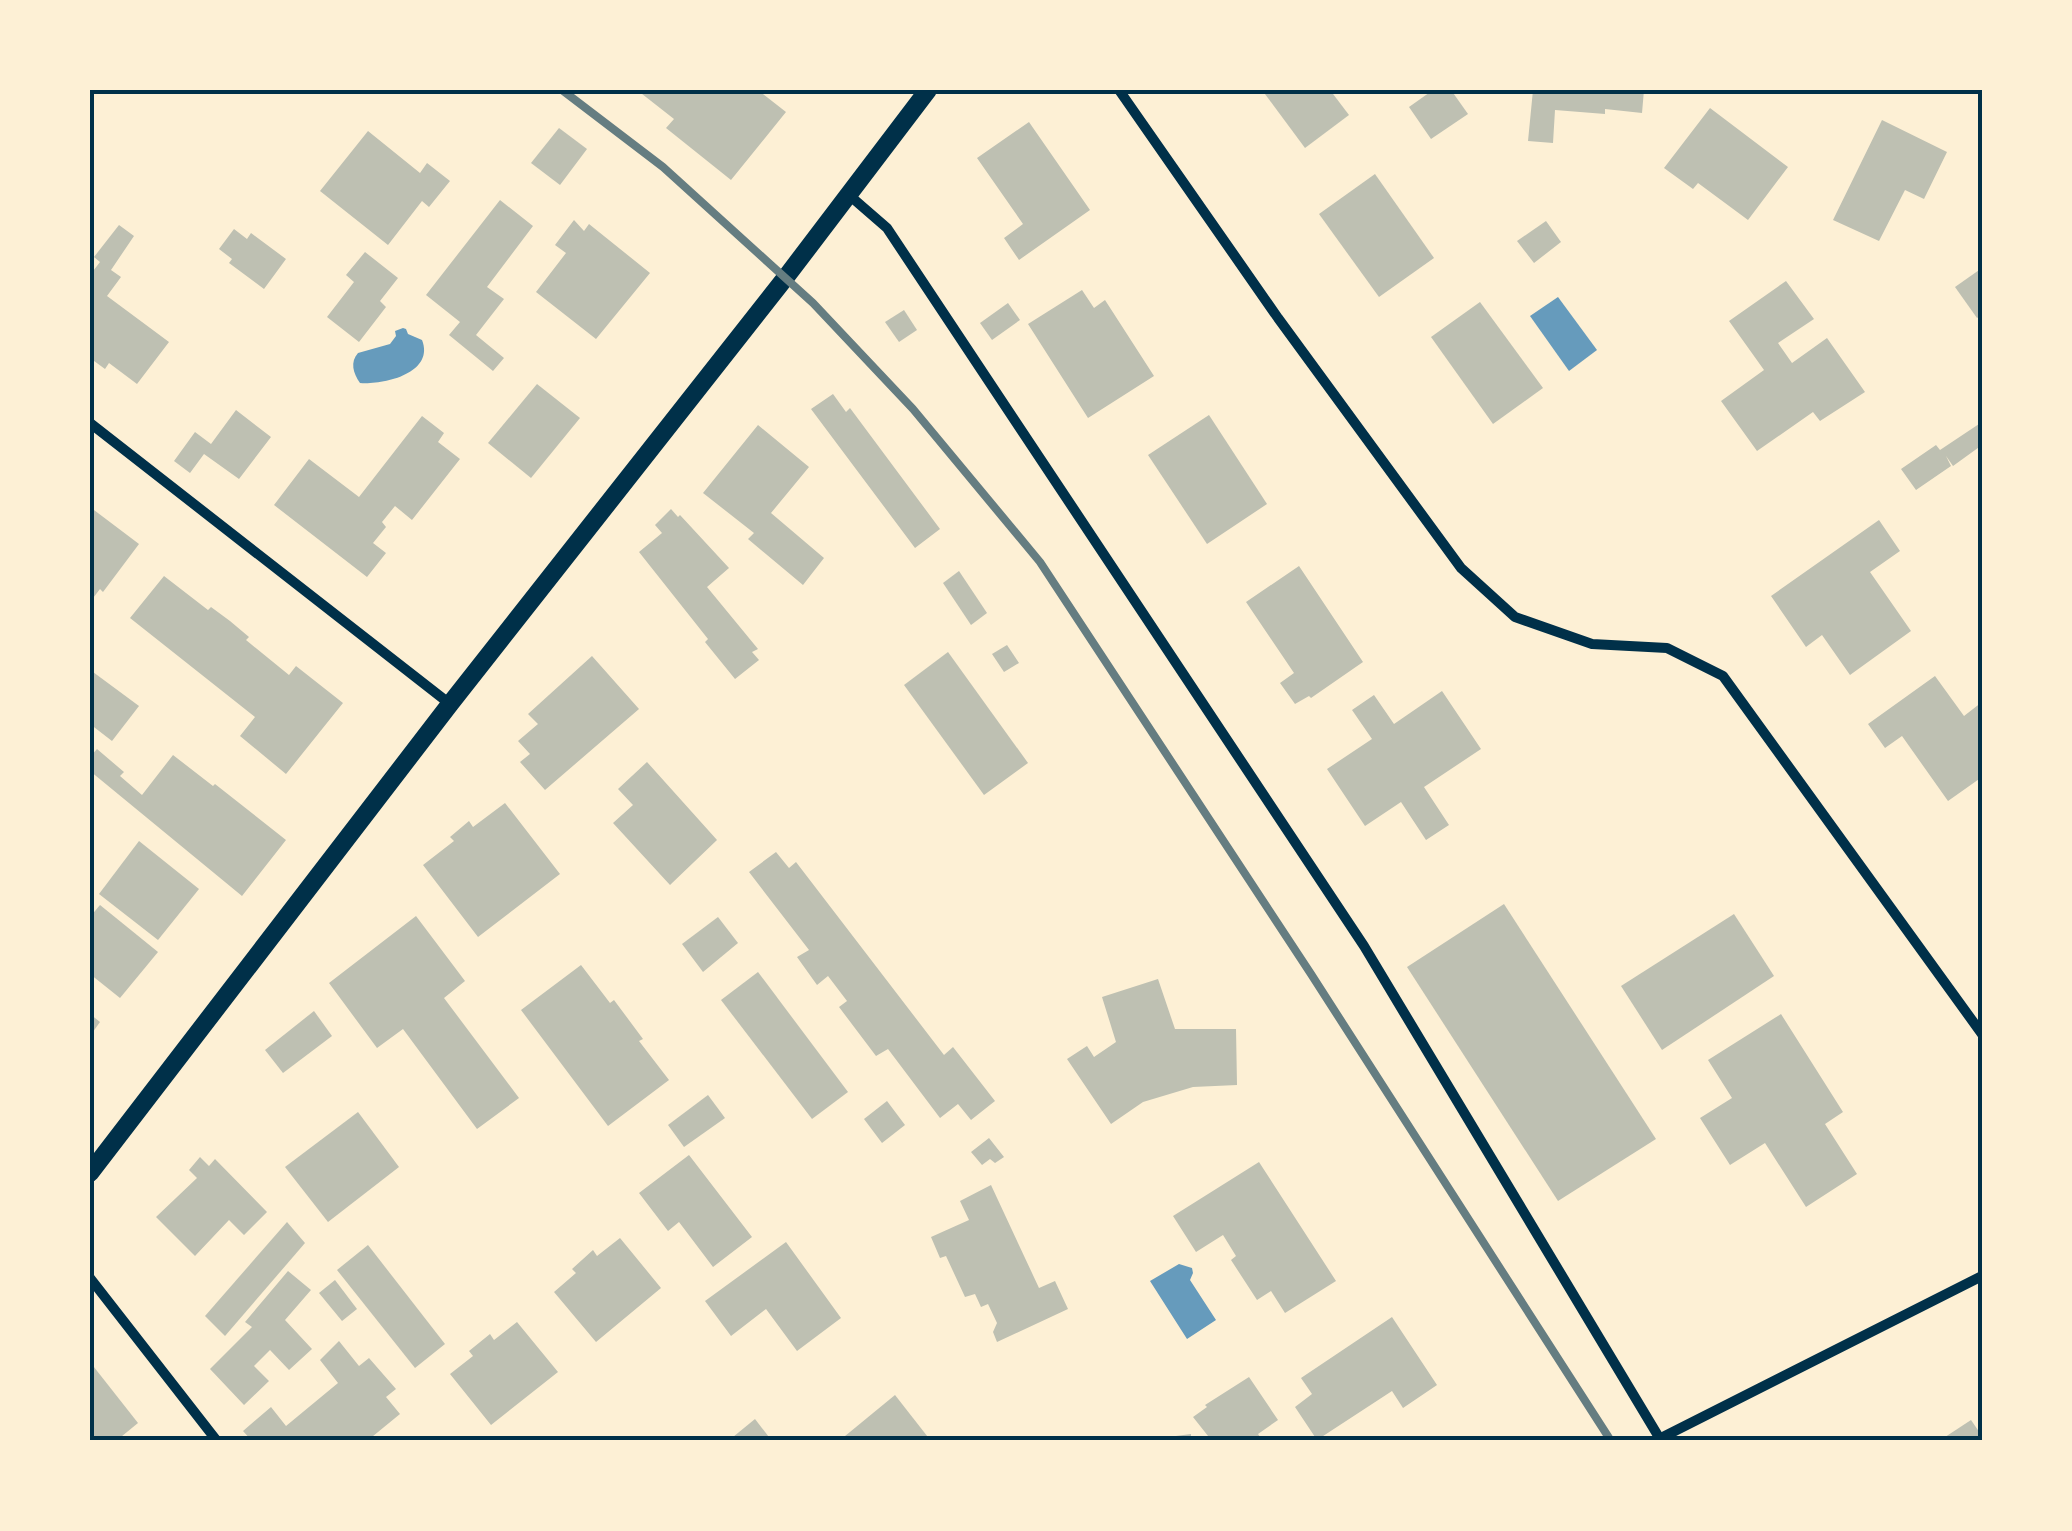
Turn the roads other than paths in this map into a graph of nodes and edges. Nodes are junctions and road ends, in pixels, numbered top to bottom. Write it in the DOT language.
graph roads {
  1 [pos="928,90"];
  2 [pos="1119,90"];
  3 [pos="849,195"];
  4 [pos="90,423"];
  5 [pos="450,704"];
  6 [pos="1982,1034"];
  7 [pos="90,1173"];
  8 [pos="1982,1276"];
  9 [pos="90,1278"];
  10 [pos="1658,1440"];
  11 [pos="217,1441"];
  1 -- 3 [label="street"];
  2 -- 6 [label="street"];
  3 -- 5 [label="street"];
  3 -- 10 [label="street"];
  4 -- 5 [label="street"];
  5 -- 7 [label="street"];
  8 -- 10 [label="street"];
  9 -- 11 [label="street"];
}
